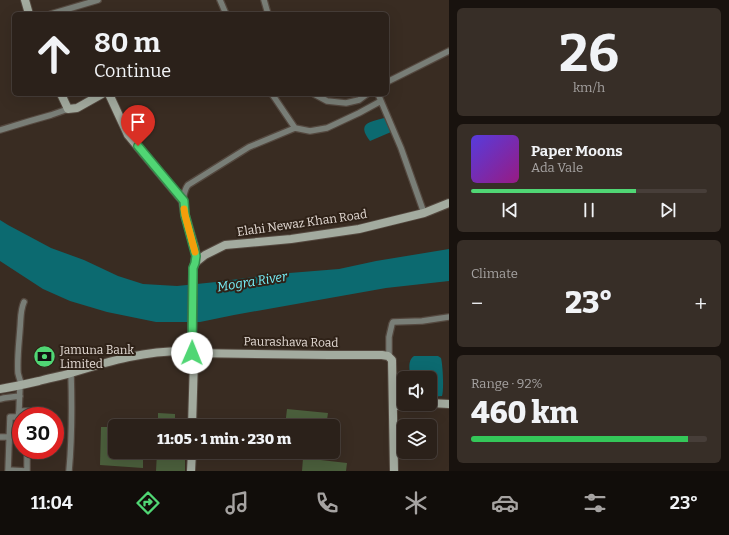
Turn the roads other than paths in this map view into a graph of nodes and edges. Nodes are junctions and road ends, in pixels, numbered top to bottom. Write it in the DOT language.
graph roads {
  1 [pos="25,0"];
  2 [pos="98,0"];
  3 [pos="220,0"];
  4 [pos="264,0"];
  5 [pos="28,12"];
  6 [pos="58,12"];
  7 [pos="225,12"];
  8 [pos="267,12"];
  9 [pos="449,51"];
  10 [pos="389,81"];
  11 [pos="62,96"];
  12 [pos="98,96"];
  13 [pos="110,96"];
  14 [pos="273,96"];
  15 [pos="318,96"];
  16 [pos="364,96"];
  17 [pos="379,96"];
  18 [pos="381,101"];
  19 [pos="68,109"];
  20 [pos="295,128"];
  21 [pos="0,130"];
  22 [pos="184,201"];
  23 [pos="449,203"];
  24 [pos="424,213"];
  25 [pos="195,263"];
  26 [pos="24,302"];
  27 [pos="449,317"];
  28 [pos="192,343"];
  29 [pos="192,353"];
  30 [pos="389,356"];
  31 [pos="71,373"];
  32 [pos="21,385"];
  33 [pos="0,388"];
  34 [pos="20,396"];
  35 [pos="0,399"];
  36 [pos="437,404"];
  37 [pos="449,404"];
  38 [pos="397,406"];
  39 [pos="19,407"];
  40 [pos="393,407"];
  41 [pos="12,417"];
  42 [pos="192,419"];
  43 [pos="0,437"];
  44 [pos="9,437"];
  45 [pos="27,459"];
  46 [pos="192,459"];
  47 [pos="8,470"];
  48 [pos="26,471"];
  49 [pos="69,471"];
  50 [pos="191,471"];
  51 [pos="394,471"];
  1 -- 5 [label="street"];
  2 -- 6 [label="street"];
  3 -- 7 [label="street"];
  4 -- 8 [label="street"];
  9 -- 10 [label="street"];
  11 -- 19 [label="street"];
  12 -- 19 [label="street"];
  13 -- 22 [label="street"];
  14 -- 20 [label="street"];
  15 -- 16 [label="street"];
  17 -- 18 [label="street"];
  18 -- 20 [label="street"];
  18 -- 24 [label="street"];
  19 -- 21 [label="street"];
  20 -- 22 [label="street"];
  22 -- 25 [label="street"];
  23 -- 24 [label="street, Elahi Newaz Khan Road"];
  24 -- 25 [label="street, Elahi Newaz Khan Road"];
  25 -- 28 [label="street"];
  26 -- 32 [label="street"];
  27 -- 30 [label="street"];
  28 -- 29 [label="street"];
  29 -- 30 [label="street, Paurashava Road"];
  29 -- 31 [label="street, Paurashava Road"];
  29 -- 42 [label="street"];
  30 -- 40 [label="street"];
  31 -- 32 [label="street, Paurashava Road"];
  31 -- 49 [label="street"];
  32 -- 33 [label="street, Paurashava Road"];
  32 -- 34 [label="street"];
  34 -- 35 [label="street"];
  34 -- 39 [label="street"];
  36 -- 37 [label="street"];
  38 -- 40 [label="street"];
  40 -- 51 [label="street"];
  41 -- 44 [label="street"];
  43 -- 44 [label="street"];
  44 -- 47 [label="street"];
  45 -- 48 [label="street"];
  46 -- 50 [label="street"];
  47 -- 48 [label="street"];
}
